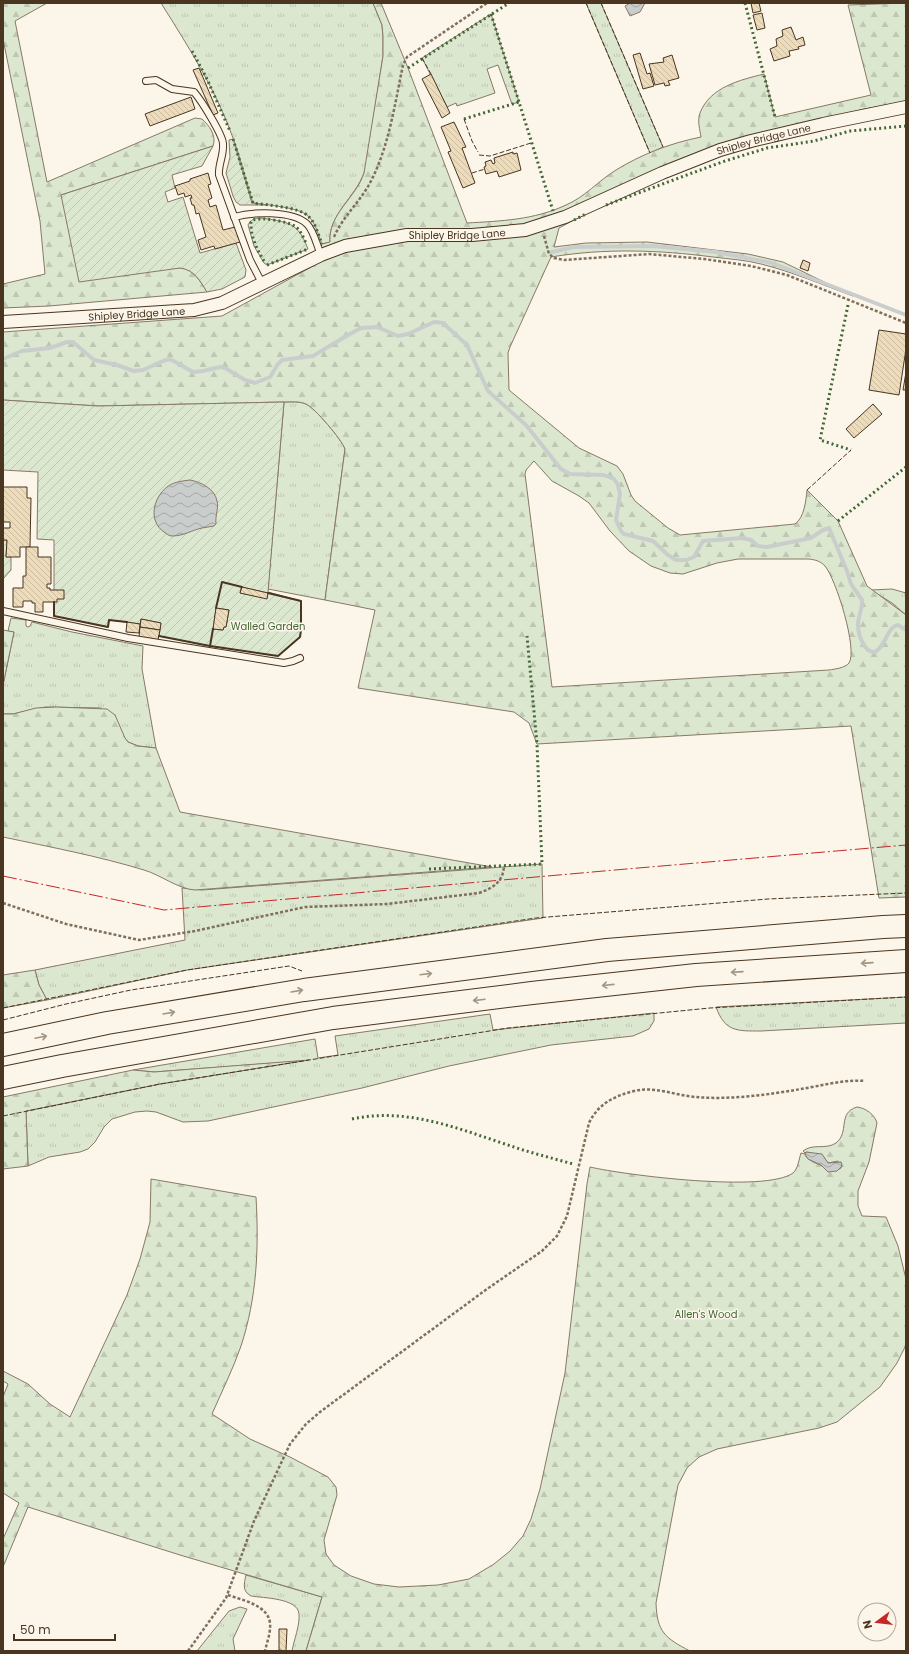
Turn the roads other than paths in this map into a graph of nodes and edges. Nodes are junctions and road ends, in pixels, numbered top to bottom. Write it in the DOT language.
graph roads {
  1 [pos="146,81"];
  2 [pos="906,107"];
  3 [pos="234,217"];
  4 [pos="325,254"];
  5 [pos="262,283"];
  6 [pos="3,322"];
  7 [pos="3,610"];
  8 [pos="300,658"];
  9 [pos="906,926"];
  10 [pos="906,961"];
  11 [pos="3,1045"];
  12 [pos="3,1078"];
  1 -- 3 [label="lane"];
  2 -- 4 [label="street, Shipley Bridge Lane"];
  3 -- 4 [label="lane"];
  3 -- 5 [label="lane"];
  4 -- 5 [label="street, Shipley Bridge Lane"];
  5 -- 6 [label="street, Shipley Bridge Lane"];
  7 -- 8 [label="lane"];
  11 -- 9 [label="highway, one-way"];
  10 -- 12 [label="highway, one-way"];
}
